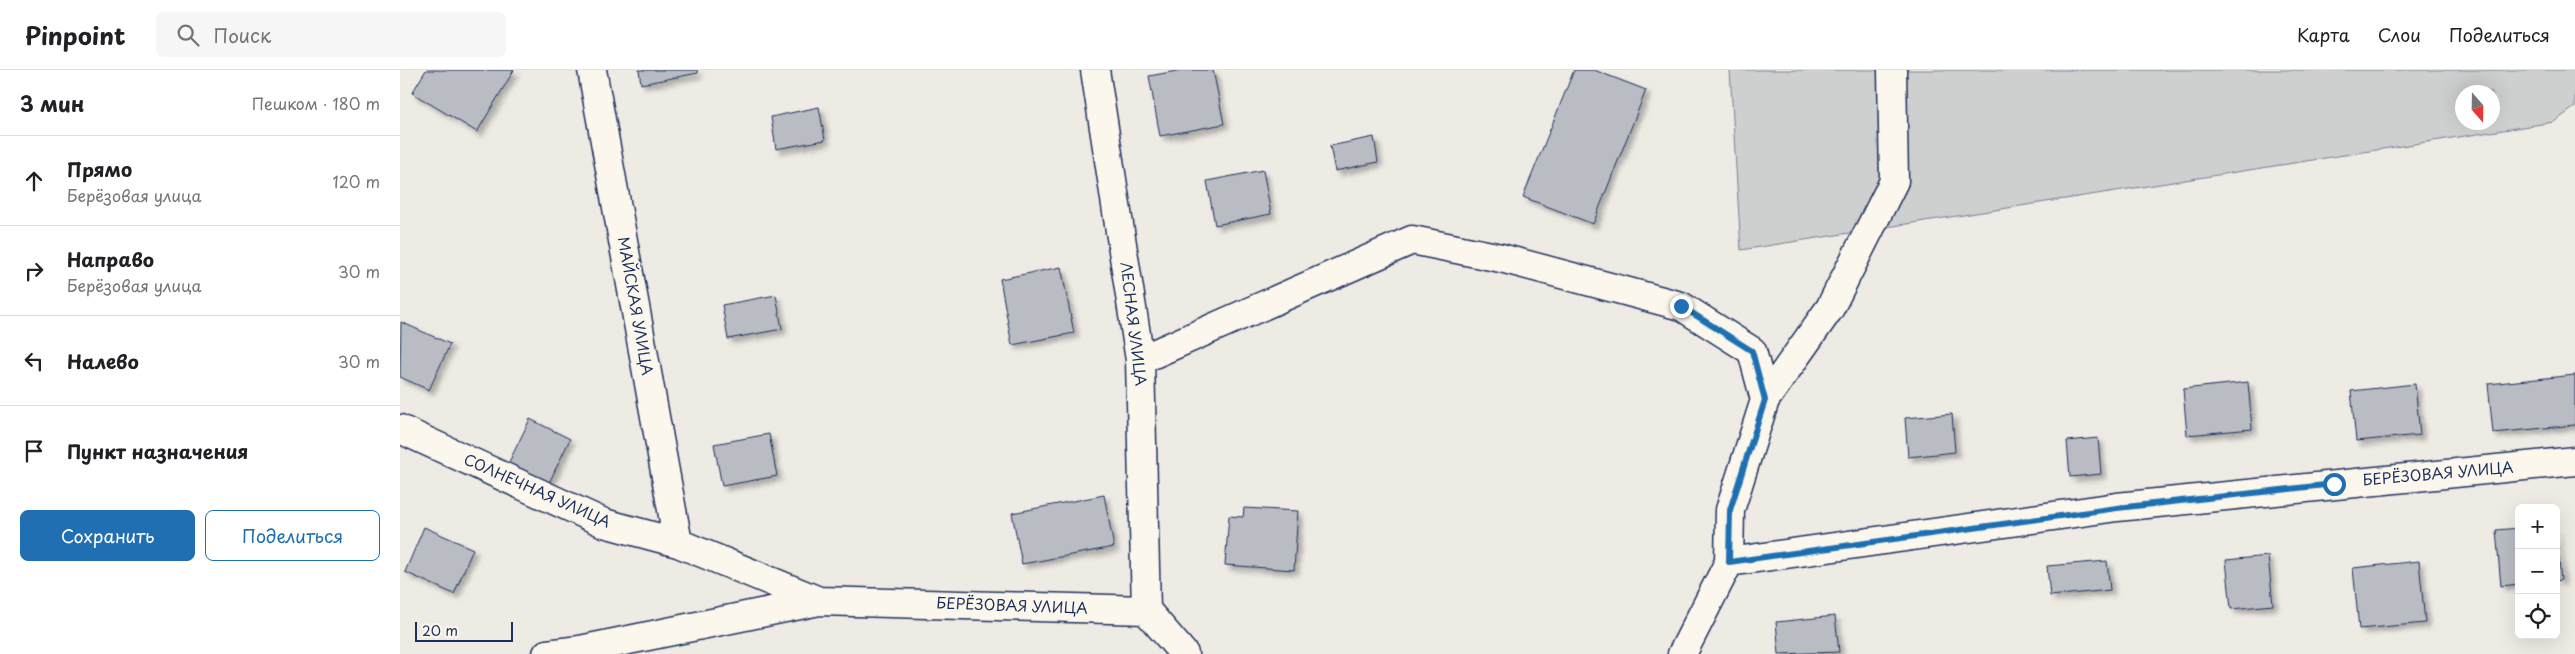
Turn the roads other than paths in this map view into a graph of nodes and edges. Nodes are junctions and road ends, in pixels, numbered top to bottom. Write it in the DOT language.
graph roads {
  1 [pos="592,70"];
  2 [pos="1095,70"];
  3 [pos="1892,70"];
  4 [pos="1140,360"];
  5 [pos="1765,400"];
  6 [pos="400,429"];
  7 [pos="2575,461"];
  8 [pos="678,543"];
  9 [pos="1729,562"];
  10 [pos="819,601"];
  11 [pos="1146,610"];
  12 [pos="547,654"];
  13 [pos="1184,654"];
  14 [pos="1682,654"];
  1 -- 8 [label="street, МАЙСКАЯ УЛИЦА"];
  2 -- 4 [label="street, ЛЕСНАЯ УЛИЦА"];
  3 -- 5 [label="street"];
  4 -- 5 [label="street"];
  4 -- 11 [label="street, ЛЕСНАЯ УЛИЦА"];
  5 -- 9 [label="street"];
  6 -- 8 [label="street, СОЛНЕЧНАЯ УЛИЦА"];
  7 -- 9 [label="street, БЕРЁЗОВАЯ УЛИЦА"];
  8 -- 10 [label="street, БЕРЁЗОВАЯ УЛИЦА"];
  9 -- 14 [label="street"];
  10 -- 11 [label="street, БЕРЁЗОВАЯ УЛИЦА"];
  10 -- 12 [label="street, БЕРЁЗОВАЯ УЛИЦА"];
  11 -- 13 [label="street"];
}
